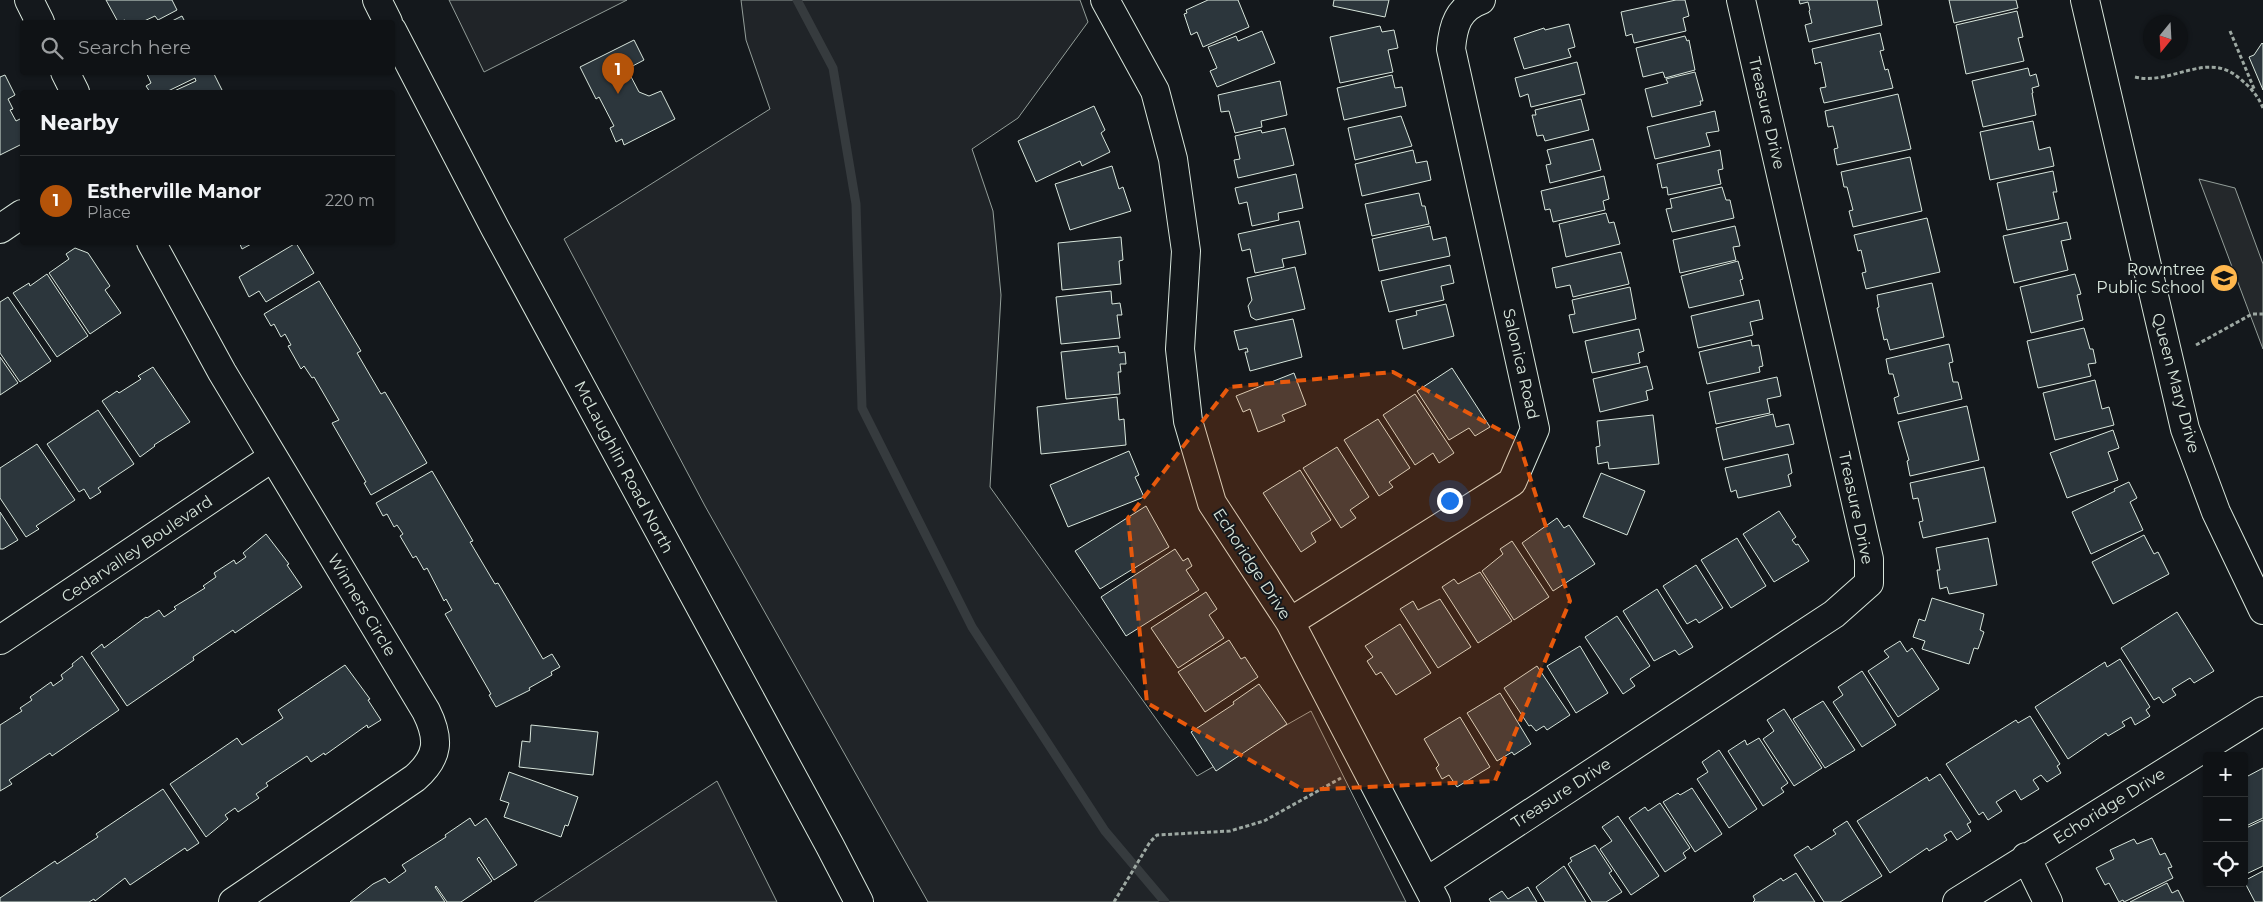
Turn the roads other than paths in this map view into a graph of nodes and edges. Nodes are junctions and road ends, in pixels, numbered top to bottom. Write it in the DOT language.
graph roads {
  1 [pos="29,0"];
  2 [pos="377,0"];
  3 [pos="1105,0"];
  4 [pos="1481,0"];
  5 [pos="1741,0"];
  6 [pos="2085,0"];
  7 [pos="39,20"];
  8 [pos="387,20"];
  9 [pos="395,36"];
  10 [pos="66,75"];
  11 [pos="74,90"];
  12 [pos="20,215"];
  13 [pos="0,230"];
  14 [pos="153,245"];
  15 [pos="273,457"];
  16 [pos="2263,610"];
  17 [pos="1290,622"];
  18 [pos="0,640"];
  19 [pos="2263,711"];
  20 [pos="2026,857"];
  21 [pos="1431,892"];
  22 [pos="233,902"];
  23 [pos="859,902"];
  24 [pos="1956,902"];
  25 [pos="2048,902"];
  1 -- 7 [label="street"];
  2 -- 8 [label="street"];
  3 -- 17 [label="street, Echoridge Drive"];
  4 -- 17 [label="street, Salonica Road"];
  5 -- 21 [label="street, Treasure Drive"];
  6 -- 16 [label="street, Queen Mary Drive"];
  9 -- 23 [label="street, McLaughlin Road North"];
  10 -- 11 [label="street"];
  12 -- 13 [label="street"];
  14 -- 15 [label="street, Winners Circle"];
  15 -- 18 [label="street, Cedarvalley Boulevard"];
  15 -- 22 [label="street, Winners Circle"];
  17 -- 21 [label="street, Echoridge Drive"];
  19 -- 20 [label="street, Echoridge Drive"];
  20 -- 24 [label="street, Echoridge Drive"];
  20 -- 25 [label="street"];
}
